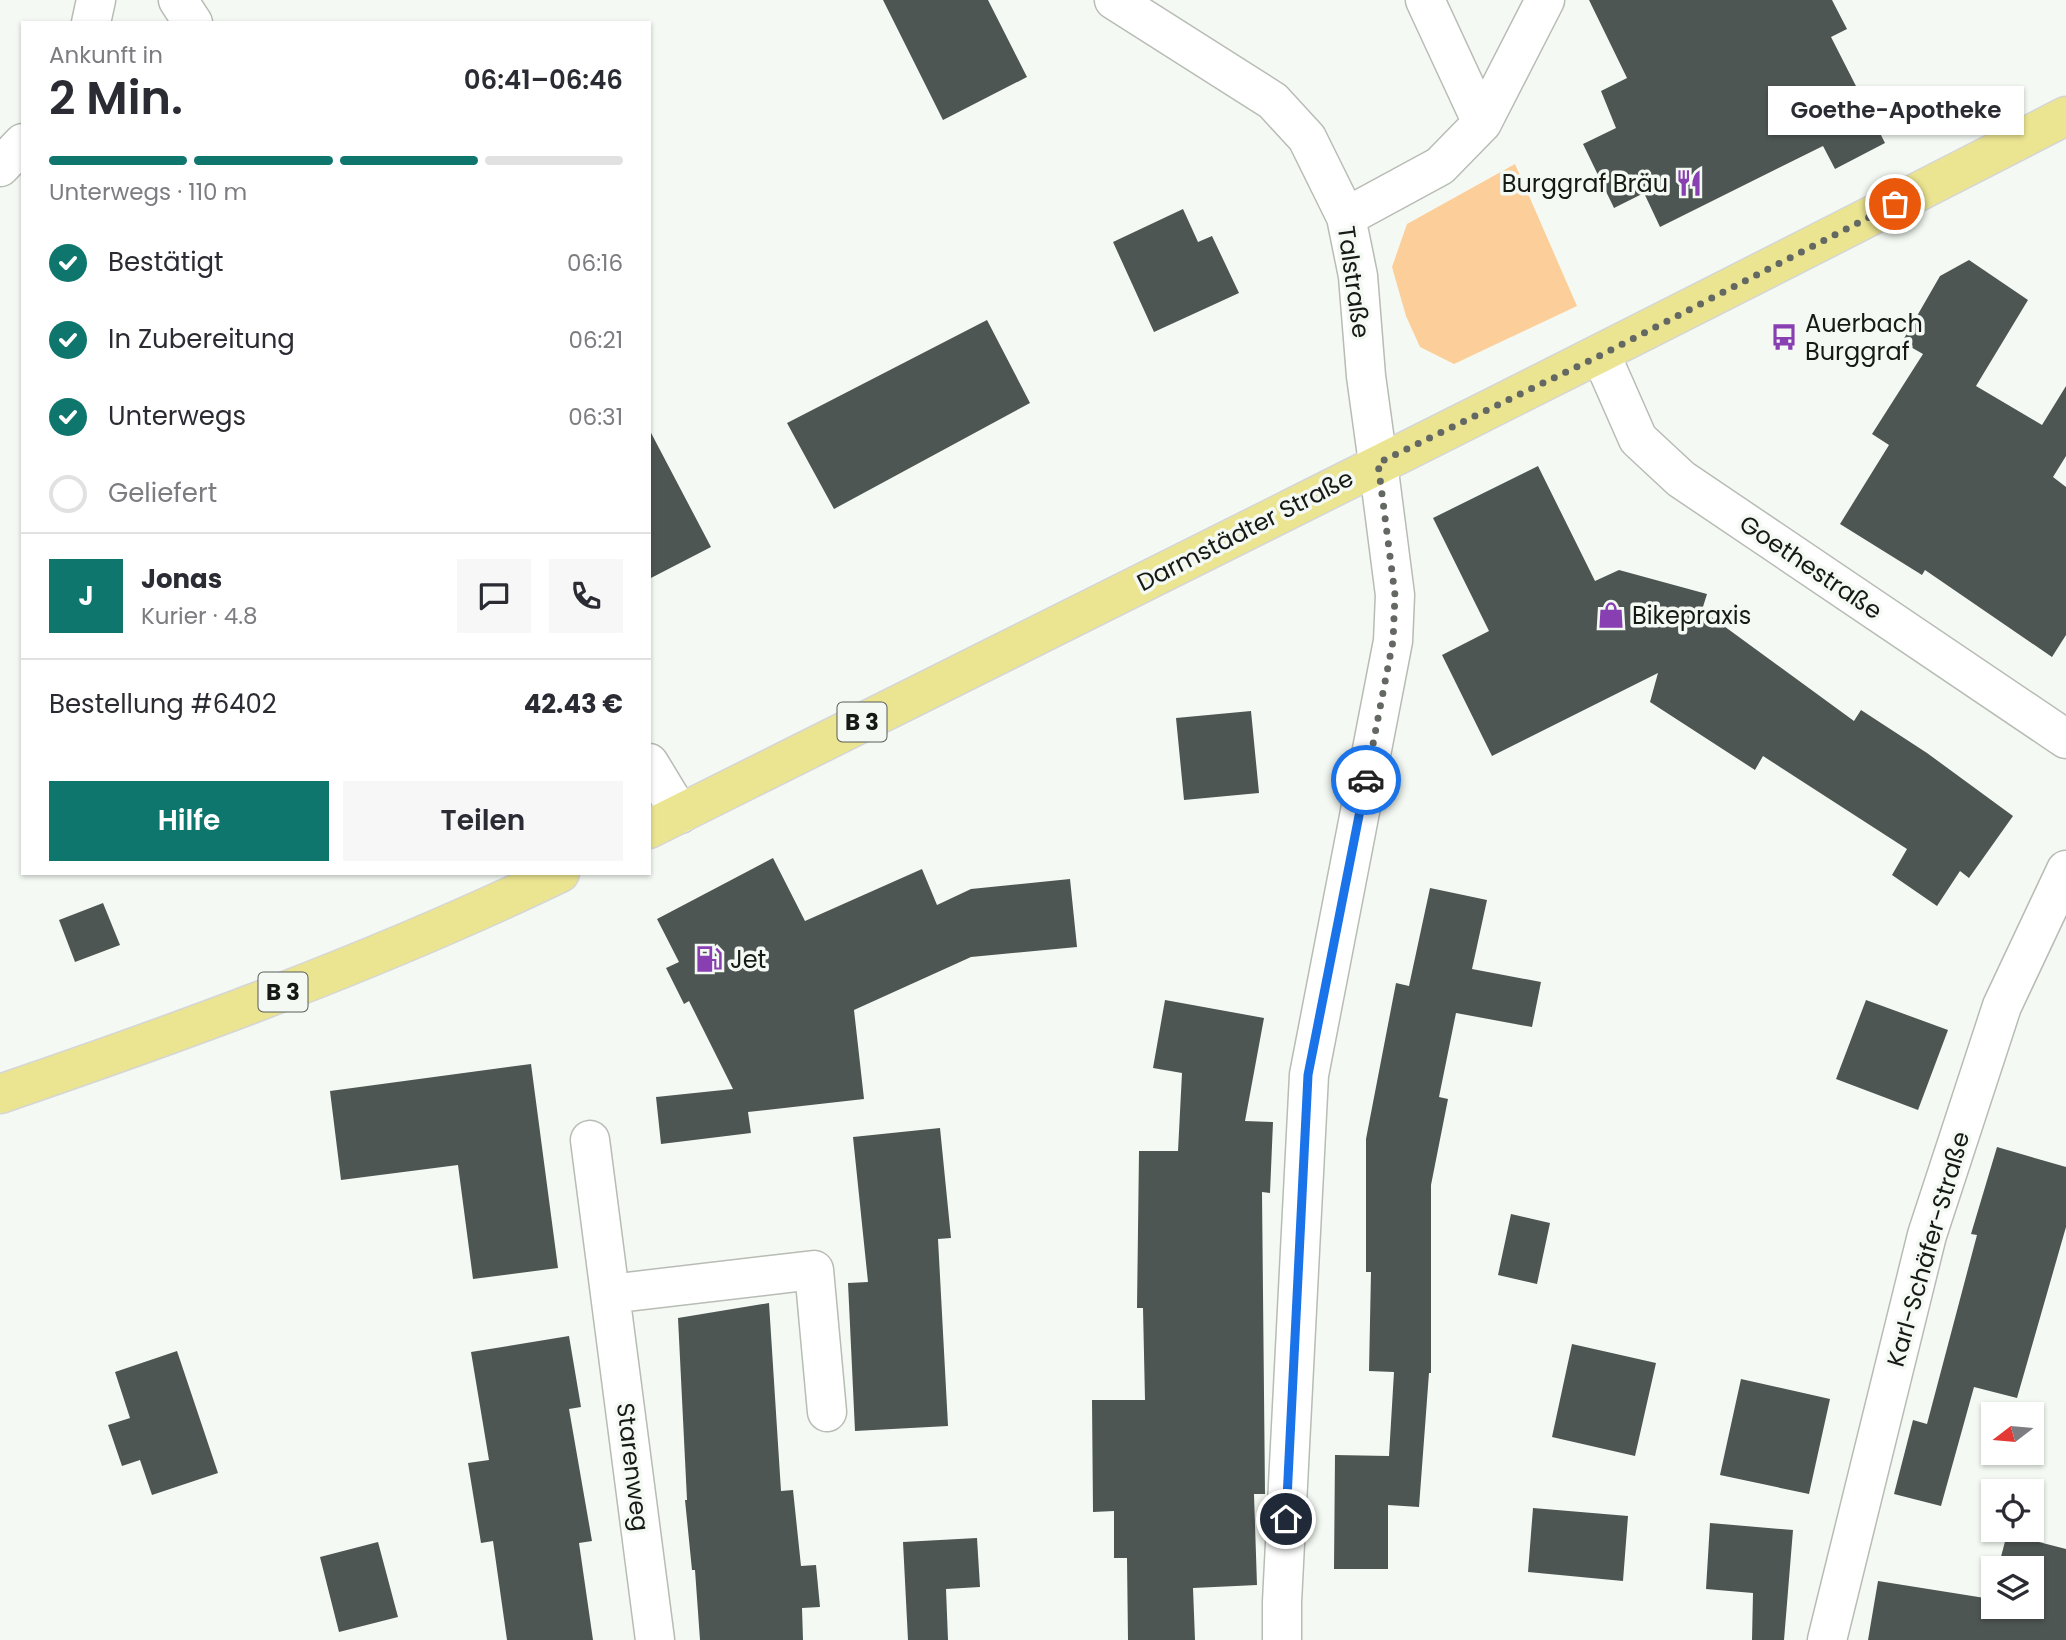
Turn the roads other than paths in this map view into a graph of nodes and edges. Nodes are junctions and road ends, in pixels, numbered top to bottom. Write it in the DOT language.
graph roads {
  1 [pos="96,0"];
  2 [pos="178,0"];
  3 [pos="1114,0"];
  4 [pos="1425,0"];
  5 [pos="1545,0"];
  6 [pos="91,21"];
  7 [pos="192,21"];
  8 [pos="2066,116"];
  9 [pos="1482,123"];
  10 [pos="21,145"];
  11 [pos="0,167"];
  12 [pos="1346,217"];
  13 [pos="1601,355"];
  14 [pos="1378,463"];
  15 [pos="2066,738"];
  16 [pos="651,771"];
  17 [pos="664,822"];
  18 [pos="2066,870"];
  19 [pos="556,875"];
  20 [pos="0,1094"];
  21 [pos="590,1140"];
  22 [pos="610,1294"];
  23 [pos="827,1412"];
  24 [pos="655,1640"];
  25 [pos="1282,1640"];
  26 [pos="1827,1640"];
  1 -- 6 [label="street"];
  2 -- 7 [label="street"];
  3 -- 12 [label="street, Talstraße"];
  4 -- 9 [label="street"];
  5 -- 9 [label="street"];
  8 -- 13 [label="main road, Darmstädter Straße / B 3"];
  9 -- 12 [label="street"];
  10 -- 11 [label="street"];
  12 -- 14 [label="street, Talstraße"];
  13 -- 14 [label="main road, Darmstädter Straße / B 3"];
  13 -- 15 [label="street, Goethestraße"];
  14 -- 17 [label="main road, Darmstädter Straße / B 3"];
  14 -- 25 [label="street, Talstraße"];
  16 -- 17 [label="street"];
  18 -- 26 [label="street, Karl-Schäfer-Straße"];
  19 -- 20 [label="main road, B 3"];
  21 -- 22 [label="street, Starenweg"];
  22 -- 23 [label="street"];
  22 -- 24 [label="street, Starenweg"];
}
